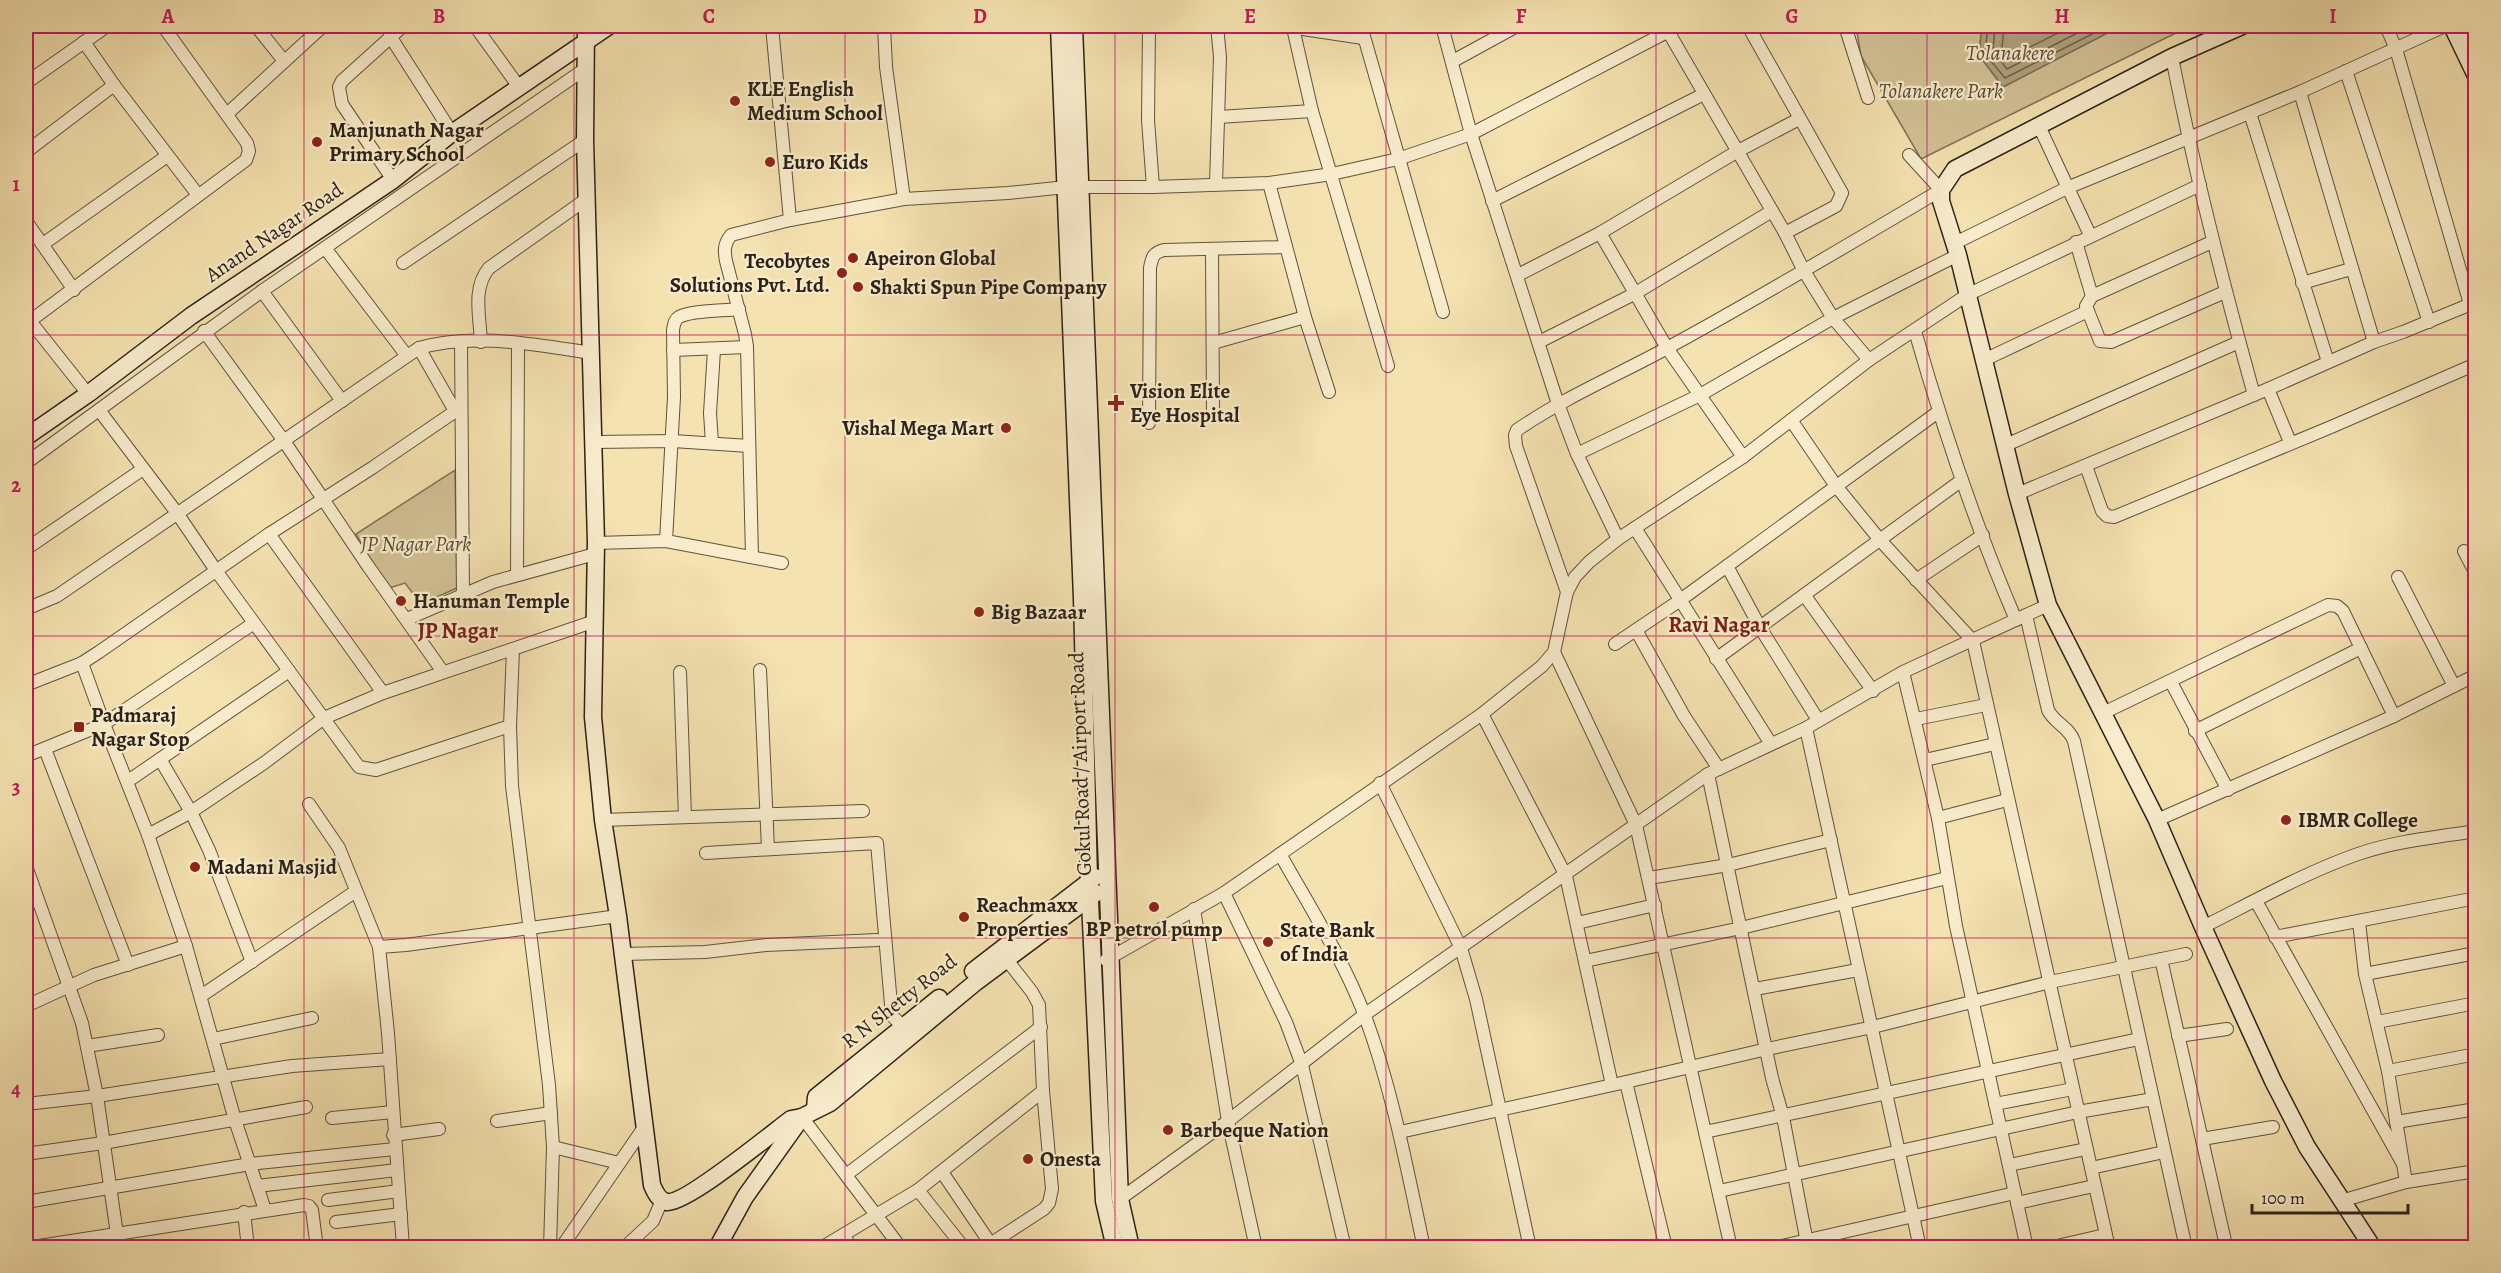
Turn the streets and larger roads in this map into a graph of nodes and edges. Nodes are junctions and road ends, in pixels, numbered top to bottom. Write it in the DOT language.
graph roads {
  1 [pos="107,26"];
  2 [pos="163,26"];
  3 [pos="256,26"];
  4 [pos="323,26"];
  5 [pos="403,26"];
  6 [pos="475,26"];
  7 [pos="609,26"];
  8 [pos="772,26"];
  9 [pos="884,26"];
  10 [pos="1059,26"];
  11 [pos="1074,26"];
  12 [pos="1149,26"];
  13 [pos="1217,26"];
  14 [pos="1443,26"];
  15 [pos="1517,26"];
  16 [pos="1748,26"];
  17 [pos="1845,26"];
  18 [pos="2242,26"];
  19 [pos="2386,26"];
  20 [pos="2445,26"];
  21 [pos="2452,26"];
  22 [pos="2467,26"];
  23 [pos="1288,27"];
  24 [pos="1666,29"];
  25 [pos="1362,32"];
  26 [pos="586,33"];
  27 [pos="390,36"];
  28 [pos="84,42"];
  29 [pos="2475,44"];
  30 [pos="2396,49"];
  31 [pos="2172,57"];
  32 [pos="284,61"];
  33 [pos="1453,61"];
  34 [pos="585,69"];
  35 [pos="2346,71"];
  36 [pos="2475,76"];
  37 [pos="26,83"];
  38 [pos="114,85"];
  39 [pos="519,87"];
  40 [pos="2300,92"];
  41 [pos="1704,94"];
  42 [pos="1868,98"];
  43 [pos="1312,111"];
  44 [pos="2250,112"];
  45 [pos="227,114"];
  46 [pos="1219,117"];
  47 [pos="1799,119"];
  48 [pos="2039,126"];
  49 [pos="452,133"];
  50 [pos="1471,134"];
  51 [pos="2188,139"];
  52 [pos="585,140"];
  53 [pos="1738,151"];
  54 [pos="26,152"];
  55 [pos="1909,155"];
  56 [pos="167,156"];
  57 [pos="1398,159"];
  58 [pos="1332,174"];
  59 [pos="393,180"];
  60 [pos="1216,183"];
  61 [pos="1269,183"];
  62 [pos="2200,185"];
  63 [pos="1074,187"];
  64 [pos="1153,187"];
  65 [pos="2067,188"];
  66 [pos="1941,190"];
  67 [pos="198,195"];
  68 [pos="588,198"];
  69 [pos="904,199"];
  70 [pos="1492,201"];
  71 [pos="1772,211"];
  72 [pos="790,220"];
  73 [pos="26,221"];
  74 [pos="1600,233"];
  75 [pos="1785,233"];
  76 [pos="2090,235"];
  77 [pos="2076,242"];
  78 [pos="2212,242"];
  79 [pos="43,244"];
  80 [pos="1286,246"];
  81 [pos="325,248"];
  82 [pos="1212,249"];
  83 [pos="1957,249"];
  84 [pos="403,263"];
  85 [pos="2352,269"];
  86 [pos="1804,271"];
  87 [pos="1518,275"];
  88 [pos="2302,283"];
  89 [pos="74,290"];
  90 [pos="262,291"];
  91 [pos="2225,292"];
  92 [pos="1634,294"];
  93 [pos="1967,295"];
  94 [pos="2092,296"];
  95 [pos="2473,303"];
  96 [pos="738,309"];
  97 [pos="2088,311"];
  98 [pos="1443,312"];
  99 [pos="1305,317"];
  100 [pos="1833,318"];
  101 [pos="27,320"];
  102 [pos="2429,322"];
  103 [pos="1915,331"];
  104 [pos="204,332"];
  105 [pos="461,342"];
  106 [pos="481,342"];
  107 [pos="1539,342"];
  108 [pos="2239,342"];
  109 [pos="2374,342"];
  110 [pos="518,343"];
  111 [pos="1213,343"];
  112 [pos="747,347"];
  113 [pos="419,348"];
  114 [pos="1668,348"];
  115 [pos="673,350"];
  116 [pos="714,350"];
  117 [pos="592,353"];
  118 [pos="407,356"];
  119 [pos="1869,360"];
  120 [pos="1984,360"];
  121 [pos="2328,363"];
  122 [pos="2475,364"];
  123 [pos="1388,366"];
  124 [pos="2268,389"];
  125 [pos="1329,392"];
  126 [pos="88,394"];
  127 [pos="1700,395"];
  128 [pos="2254,395"];
  129 [pos="342,401"];
  130 [pos="1558,404"];
  131 [pos="457,409"];
  132 [pos="99,410"];
  133 [pos="1213,410"];
  134 [pos="1938,412"];
  135 [pos="1791,420"];
  136 [pos="1149,423"];
  137 [pos="26,437"];
  138 [pos="284,441"];
  139 [pos="594,441"];
  140 [pos="673,441"];
  141 [pos="2290,442"];
  142 [pos="712,443"];
  143 [pos="2006,445"];
  144 [pos="749,446"];
  145 [pos="1577,454"];
  146 [pos="1743,457"];
  147 [pos="26,463"];
  148 [pos="2086,466"];
  149 [pos="142,469"];
  150 [pos="1962,480"];
  151 [pos="1836,486"];
  152 [pos="2017,494"];
  153 [pos="325,500"];
  154 [pos="177,513"];
  155 [pos="1635,528"];
  156 [pos="269,534"];
  157 [pos="1983,535"];
  158 [pos="1618,539"];
  159 [pos="1880,540"];
  160 [pos="666,541"];
  161 [pos="596,548"];
  162 [pos="26,549"];
  163 [pos="2464,551"];
  164 [pos="752,557"];
  165 [pos="782,564"];
  166 [pos="1727,566"];
  167 [pos="217,572"];
  168 [pos="2475,574"];
  169 [pos="517,575"];
  170 [pos="2398,577"];
  171 [pos="1916,580"];
  172 [pos="1567,592"];
  173 [pos="463,594"];
  174 [pos="1806,596"];
  175 [pos="1679,601"];
  176 [pos="2048,604"];
  177 [pos="26,609"];
  178 [pos="2021,618"];
  179 [pos="407,619"];
  180 [pos="596,621"];
  181 [pos="254,623"];
  182 [pos="1761,629"];
  183 [pos="1636,630"];
  184 [pos="1973,641"];
  185 [pos="1615,644"];
  186 [pos="2361,648"];
  187 [pos="513,649"];
  188 [pos="1554,652"];
  189 [pos="1716,659"];
  190 [pos="82,663"];
  191 [pos="760,670"];
  192 [pos="289,671"];
  193 [pos="444,672"];
  194 [pos="680,672"];
  195 [pos="1903,672"];
  196 [pos="2475,675"];
  197 [pos="2171,682"];
  198 [pos="26,685"];
  199 [pos="2454,686"];
  200 [pos="1873,692"];
  201 [pos="383,693"];
  202 [pos="1986,705"];
  203 [pos="2103,713"];
  204 [pos="1482,714"];
  205 [pos="2394,716"];
  206 [pos="324,718"];
  207 [pos="1916,719"];
  208 [pos="1818,720"];
  209 [pos="104,724"];
  210 [pos="510,726"];
  211 [pos="1806,728"];
  212 [pos="2195,730"];
  213 [pos="1771,744"];
  214 [pos="1995,744"];
  215 [pos="45,749"];
  216 [pos="26,756"];
  217 [pos="160,759"];
  218 [pos="1924,760"];
  219 [pos="1713,772"];
  220 [pos="128,781"];
  221 [pos="1380,783"];
  222 [pos="2228,790"];
  223 [pos="2007,800"];
  224 [pos="309,804"];
  225 [pos="863,811"];
  226 [pos="191,812"];
  227 [pos="766,814"];
  228 [pos="685,817"];
  229 [pos="1938,818"];
  230 [pos="603,820"];
  231 [pos="2157,820"];
  232 [pos="1636,825"];
  233 [pos="2475,831"];
  234 [pos="148,835"];
  235 [pos="1831,840"];
  236 [pos="768,849"];
  237 [pos="706,853"];
  238 [pos="1280,854"];
  239 [pos="1728,865"];
  240 [pos="26,866"];
  241 [pos="1566,876"];
  242 [pos="1107,878"];
  243 [pos="1648,878"];
  244 [pos="1947,879"];
  245 [pos="1090,888"];
  246 [pos="356,891"];
  247 [pos="1224,893"];
  248 [pos="2475,898"];
  249 [pos="2256,901"];
  250 [pos="1845,904"];
  251 [pos="1654,905"];
  252 [pos="1194,909"];
  253 [pos="618,916"];
  254 [pos="2359,922"];
  255 [pos="1577,923"];
  256 [pos="2203,927"];
  257 [pos="529,928"];
  258 [pos="1741,928"];
  259 [pos="2275,937"];
  260 [pos="877,940"];
  261 [pos="1664,945"];
  262 [pos="186,946"];
  263 [pos="379,947"];
  264 [pos="1461,948"];
  265 [pos="1012,951"];
  266 [pos="2475,953"];
  267 [pos="623,954"];
  268 [pos="2187,954"];
  269 [pos="1110,957"];
  270 [pos="2161,959"];
  271 [pos="1586,961"];
  272 [pos="252,962"];
  273 [pos="128,965"];
  274 [pos="1095,966"];
  275 [pos="2123,967"];
  276 [pos="1858,970"];
  277 [pos="2365,974"];
  278 [pos="2050,982"];
  279 [pos="69,985"];
  280 [pos="1755,989"];
  281 [pos="201,996"];
  282 [pos="1973,1001"];
  283 [pos="2475,1003"];
  284 [pos="26,1006"];
  285 [pos="1364,1015"];
  286 [pos="312,1018"];
  287 [pos="2377,1022"];
  288 [pos="1041,1027"];
  289 [pos="1873,1027"];
  290 [pos="2227,1029"];
  291 [pos="907,1030"];
  292 [pos="158,1035"];
  293 [pos="2178,1036"];
  294 [pos="213,1039"];
  295 [pos="2139,1039"];
  296 [pos="87,1046"];
  297 [pos="1767,1048"];
  298 [pos="2475,1054"];
  299 [pos="2066,1056"];
  300 [pos="390,1059"];
  301 [pos="1302,1065"];
  302 [pos="1690,1067"];
  303 [pos="1988,1071"];
  304 [pos="2388,1071"];
  305 [pos="223,1076"];
  306 [pos="1626,1082"];
  307 [pos="1612,1085"];
  308 [pos="2073,1089"];
  309 [pos="1042,1091"];
  310 [pos="1887,1095"];
  311 [pos="97,1096"];
  312 [pos="2153,1099"];
  313 [pos="26,1104"];
  314 [pos="1995,1104"];
  315 [pos="306,1107"];
  316 [pos="1499,1109"];
  317 [pos="2475,1109"];
  318 [pos="393,1112"];
  319 [pos="2078,1112"];
  320 [pos="551,1113"];
  321 [pos="809,1113"];
  322 [pos="1783,1117"];
  323 [pos="332,1118"];
  324 [pos="235,1120"];
  325 [pos="497,1121"];
  326 [pos="1228,1121"];
  327 [pos="2396,1122"];
  328 [pos="645,1126"];
  329 [pos="2273,1127"];
  330 [pos="439,1129"];
  331 [pos="2001,1129"];
  332 [pos="1400,1132"];
  333 [pos="1706,1132"];
  334 [pos="393,1136"];
  335 [pos="2202,1140"];
  336 [pos="103,1143"];
  337 [pos="553,1147"];
  338 [pos="395,1149"];
  339 [pos="2086,1149"];
  340 [pos="2164,1152"];
  341 [pos="1899,1153"];
  342 [pos="26,1154"];
  343 [pos="619,1163"];
  344 [pos="250,1164"];
  345 [pos="2403,1164"];
  346 [pos="2009,1165"];
  347 [pos="2091,1168"];
  348 [pos="397,1170"];
  349 [pos="2475,1171"];
  350 [pos="942,1172"];
  351 [pos="1794,1174"];
  352 [pos="846,1175"];
  353 [pos="2406,1182"];
  354 [pos="257,1186"];
  355 [pos="2094,1186"];
  356 [pos="112,1187"];
  357 [pos="918,1190"];
  358 [pos="399,1191"];
  359 [pos="1719,1191"];
  360 [pos="2016,1198"];
  361 [pos="1120,1199"];
  362 [pos="328,1200"];
  363 [pos="662,1200"];
  364 [pos="2341,1201"];
  365 [pos="26,1202"];
  366 [pos="265,1210"];
  367 [pos="244,1212"];
  368 [pos="401,1214"];
  369 [pos="877,1214"];
  370 [pos="1912,1215"];
  371 [pos="336,1222"];
  372 [pos="117,1233"];
  373 [pos="2105,1234"];
  374 [pos="844,1235"];
  375 [pos="1807,1244"];
  376 [pos="987,1245"];
  377 [pos="26,1248"];
  378 [pos="119,1248"];
  379 [pos="248,1248"];
  380 [pos="317,1248"];
  381 [pos="403,1248"];
  382 [pos="550,1248"];
  383 [pos="561,1248"];
  384 [pos="624,1248"];
  385 [pos="717,1248"];
  386 [pos="821,1248"];
  387 [pos="851,1248"];
  388 [pos="901,1248"];
  389 [pos="964,1248"];
  390 [pos="1115,1248"];
  391 [pos="1131,1248"];
  392 [pos="1256,1248"];
  393 [pos="1346,1248"];
  394 [pos="1424,1248"];
  395 [pos="1530,1248"];
  396 [pos="1666,1248"];
  397 [pos="1731,1248"];
  398 [pos="1773,1248"];
  399 [pos="1920,1248"];
  400 [pos="2027,1248"];
  401 [pos="2048,1248"];
  402 [pos="2109,1248"];
  403 [pos="2186,1248"];
  404 [pos="2218,1248"];
  405 [pos="2373,1248"];
  1 -- 28 [label="street"];
  2 -- 45 [label="street"];
  3 -- 32 [label="street"];
  4 -- 32 [label="street"];
  5 -- 27 [label="street"];
  6 -- 39 [label="street"];
  7 -- 26 [label="street, Anand Nagar Road"];
  8 -- 72 [label="street"];
  9 -- 69 [label="street"];
  10 -- 63 [label="street, Gokul Road / Airport Road"];
  11 -- 63 [label="street, Gokul Road / Airport Road"];
  12 -- 64 [label="street"];
  13 -- 46 [label="street"];
  14 -- 33 [label="street"];
  15 -- 33 [label="street"];
  16 -- 47 [label="street"];
  17 -- 42 [label="street"];
  18 -- 31 [label="street"];
  19 -- 30 [label="street"];
  20 -- 30 [label="street"];
  21 -- 36 [label="street"];
  22 -- 29 [label="street"];
  23 -- 25 [label="street"];
  23 -- 43 [label="street"];
  24 -- 41 [label="street"];
  24 -- 50 [label="street"];
  25 -- 57 [label="street"];
  26 -- 34 [label="street"];
  26 -- 39 [label="street, Anand Nagar Road"];
  27 -- 49 [label="street"];
  27 -- 59 [label="street"];
  28 -- 37 [label="street"];
  28 -- 38 [label="street"];
  30 -- 35 [label="street"];
  30 -- 95 [label="street"];
  31 -- 48 [label="street"];
  31 -- 51 [label="street"];
  32 -- 45 [label="street"];
  33 -- 50 [label="street"];
  34 -- 52 [label="street"];
  34 -- 81 [label="street"];
  35 -- 40 [label="street"];
  35 -- 102 [label="street"];
  38 -- 54 [label="street"];
  38 -- 56 [label="street"];
  39 -- 49 [label="street, Anand Nagar Road"];
  40 -- 44 [label="street"];
  40 -- 85 [label="street"];
  41 -- 53 [label="street"];
  41 -- 70 [label="street"];
  43 -- 46 [label="street"];
  43 -- 58 [label="street"];
  44 -- 51 [label="street"];
  44 -- 88 [label="street"];
  45 -- 67 [label="street"];
  46 -- 60 [label="street"];
  47 -- 53 [label="street"];
  47 -- 75 [label="street"];
  48 -- 65 [label="street"];
  48 -- 66 [label="street"];
  49 -- 59 [label="street, Anand Nagar Road"];
  50 -- 57 [label="street"];
  50 -- 70 [label="street"];
  51 -- 62 [label="street"];
  51 -- 65 [label="street"];
  52 -- 68 [label="street"];
  52 -- 84 [label="street"];
  53 -- 71 [label="street"];
  53 -- 74 [label="street"];
  55 -- 66 [label="street"];
  56 -- 67 [label="street"];
  56 -- 79 [label="street"];
  57 -- 58 [label="street"];
  57 -- 98 [label="street"];
  58 -- 61 [label="street"];
  58 -- 123 [label="street"];
  59 -- 126 [label="street, Anand Nagar Road"];
  60 -- 61 [label="street"];
  60 -- 64 [label="street"];
  61 -- 80 [label="street"];
  62 -- 76 [label="street"];
  62 -- 78 [label="street"];
  63 -- 64 [label="street"];
  63 -- 69 [label="street"];
  63 -- 242 [label="street, Gokul Road / Airport Road"];
  63 -- 245 [label="street, Gokul Road / Airport Road"];
  65 -- 76 [label="street"];
  65 -- 83 [label="street"];
  66 -- 83 [label="street"];
  66 -- 86 [label="street"];
  67 -- 89 [label="street"];
  68 -- 106 [label="street"];
  68 -- 117 [label="street"];
  69 -- 72 [label="street"];
  70 -- 87 [label="street"];
  71 -- 75 [label="street"];
  71 -- 92 [label="street"];
  72 -- 96 [label="street"];
  73 -- 79 [label="street"];
  74 -- 87 [label="street"];
  74 -- 92 [label="street"];
  75 -- 86 [label="street"];
  76 -- 77 [label="street"];
  77 -- 93 [label="street"];
  77 -- 94 [label="street"];
  78 -- 91 [label="street"];
  78 -- 94 [label="street"];
  79 -- 89 [label="street"];
  80 -- 82 [label="street"];
  80 -- 99 [label="street"];
  81 -- 90 [label="street"];
  81 -- 118 [label="street"];
  82 -- 111 [label="street"];
  82 -- 136 [label="street"];
  83 -- 93 [label="street"];
  83 -- 100 [label="street"];
  85 -- 88 [label="street"];
  85 -- 109 [label="street"];
  86 -- 100 [label="street"];
  86 -- 114 [label="street"];
  87 -- 107 [label="street"];
  88 -- 121 [label="street"];
  89 -- 101 [label="street"];
  90 -- 104 [label="street"];
  90 -- 129 [label="street"];
  91 -- 97 [label="street"];
  91 -- 108 [label="street"];
  92 -- 107 [label="street"];
  92 -- 114 [label="street"];
  93 -- 103 [label="street"];
  93 -- 120 [label="street"];
  94 -- 97 [label="street"];
  95 -- 102 [label="street"];
  96 -- 112 [label="street"];
  96 -- 115 [label="street"];
  97 -- 120 [label="street"];
  99 -- 111 [label="street"];
  99 -- 125 [label="street"];
  100 -- 119 [label="street"];
  100 -- 127 [label="street"];
  101 -- 126 [label="street"];
  102 -- 109 [label="street"];
  103 -- 119 [label="street"];
  103 -- 134 [label="street"];
  104 -- 132 [label="street"];
  104 -- 138 [label="street"];
  105 -- 106 [label="street"];
  105 -- 113 [label="street"];
  105 -- 131 [label="street"];
  106 -- 110 [label="street"];
  107 -- 130 [label="street"];
  108 -- 128 [label="street"];
  108 -- 143 [label="street"];
  109 -- 121 [label="street"];
  110 -- 117 [label="street"];
  110 -- 169 [label="street"];
  111 -- 133 [label="street"];
  112 -- 116 [label="street"];
  112 -- 144 [label="street"];
  113 -- 118 [label="street"];
  113 -- 131 [label="street"];
  114 -- 127 [label="street"];
  114 -- 130 [label="street"];
  115 -- 116 [label="street"];
  115 -- 140 [label="street"];
  116 -- 142 [label="street"];
  117 -- 139 [label="street"];
  118 -- 129 [label="street"];
  119 -- 135 [label="street"];
  120 -- 143 [label="street"];
  121 -- 124 [label="street"];
  122 -- 141 [label="street"];
  124 -- 128 [label="street"];
  124 -- 141 [label="street"];
  126 -- 137 [label="street, Anand Nagar Road"];
  127 -- 145 [label="street"];
  127 -- 146 [label="street"];
  128 -- 148 [label="street"];
  129 -- 138 [label="street"];
  130 -- 145 [label="street"];
  130 -- 172 [label="street"];
  131 -- 153 [label="street"];
  131 -- 173 [label="street"];
  132 -- 147 [label="street"];
  132 -- 149 [label="street"];
  134 -- 150 [label="street"];
  134 -- 151 [label="street"];
  135 -- 146 [label="street"];
  135 -- 151 [label="street"];
  138 -- 153 [label="street"];
  138 -- 154 [label="street"];
  139 -- 140 [label="street"];
  139 -- 161 [label="street"];
  140 -- 142 [label="street"];
  140 -- 160 [label="street"];
  141 -- 148 [label="street"];
  142 -- 144 [label="street"];
  143 -- 152 [label="street"];
  144 -- 164 [label="street"];
  145 -- 158 [label="street"];
  146 -- 155 [label="street"];
  148 -- 152 [label="street"];
  149 -- 154 [label="street"];
  149 -- 162 [label="street"];
  150 -- 157 [label="street"];
  150 -- 159 [label="street"];
  151 -- 159 [label="street"];
  151 -- 166 [label="street"];
  152 -- 176 [label="street"];
  153 -- 156 [label="street"];
  153 -- 179 [label="street"];
  154 -- 167 [label="street"];
  154 -- 177 [label="street"];
  155 -- 158 [label="street"];
  155 -- 175 [label="street"];
  156 -- 167 [label="street"];
  156 -- 201 [label="street"];
  157 -- 171 [label="street"];
  157 -- 178 [label="street"];
  158 -- 172 [label="street"];
  159 -- 171 [label="street"];
  159 -- 174 [label="street"];
  160 -- 161 [label="street"];
  160 -- 164 [label="street"];
  161 -- 169 [label="street"];
  161 -- 180 [label="street"];
  163 -- 168 [label="street"];
  164 -- 165 [label="street"];
  166 -- 175 [label="street"];
  166 -- 182 [label="street"];
  167 -- 181 [label="street"];
  167 -- 190 [label="street"];
  169 -- 173 [label="street"];
  170 -- 199 [label="street"];
  171 -- 184 [label="street"];
  172 -- 188 [label="street"];
  173 -- 179 [label="street"];
  174 -- 182 [label="street"];
  174 -- 200 [label="street"];
  175 -- 183 [label="street"];
  175 -- 189 [label="street"];
  176 -- 178 [label="street"];
  176 -- 203 [label="street"];
  178 -- 184 [label="street"];
  178 -- 275 [label="street"];
  179 -- 193 [label="street"];
  180 -- 187 [label="street"];
  180 -- 230 [label="street"];
  181 -- 192 [label="street"];
  181 -- 209 [label="street"];
  182 -- 189 [label="street"];
  182 -- 208 [label="street"];
  183 -- 185 [label="street"];
  183 -- 219 [label="street"];
  184 -- 195 [label="street"];
  184 -- 202 [label="street"];
  186 -- 197 [label="street"];
  186 -- 205 [label="street"];
  186 -- 212 [label="street"];
  187 -- 193 [label="street"];
  187 -- 210 [label="street"];
  188 -- 204 [label="street"];
  188 -- 232 [label="street"];
  189 -- 213 [label="street"];
  190 -- 198 [label="street"];
  190 -- 209 [label="street"];
  191 -- 227 [label="street"];
  192 -- 206 [label="street"];
  192 -- 217 [label="street"];
  193 -- 201 [label="street"];
  194 -- 228 [label="street"];
  195 -- 200 [label="street"];
  195 -- 207 [label="street"];
  196 -- 199 [label="street"];
  197 -- 203 [label="street"];
  197 -- 212 [label="street"];
  199 -- 205 [label="street"];
  200 -- 208 [label="street"];
  201 -- 206 [label="street"];
  202 -- 207 [label="street"];
  202 -- 214 [label="street"];
  203 -- 231 [label="street"];
  204 -- 221 [label="street"];
  204 -- 241 [label="street"];
  205 -- 222 [label="street"];
  206 -- 210 [label="street"];
  206 -- 226 [label="street"];
  207 -- 218 [label="street"];
  208 -- 211 [label="street"];
  209 -- 215 [label="street"];
  209 -- 220 [label="street"];
  210 -- 257 [label="street"];
  211 -- 213 [label="street"];
  211 -- 235 [label="street"];
  212 -- 222 [label="street"];
  213 -- 219 [label="street"];
  214 -- 218 [label="street"];
  214 -- 223 [label="street"];
  215 -- 216 [label="street"];
  215 -- 273 [label="street"];
  217 -- 220 [label="street"];
  217 -- 226 [label="street"];
  218 -- 229 [label="street"];
  219 -- 232 [label="street"];
  219 -- 239 [label="street"];
  220 -- 234 [label="street"];
  221 -- 238 [label="street"];
  221 -- 264 [label="street"];
  222 -- 231 [label="street"];
  223 -- 229 [label="street"];
  223 -- 278 [label="street"];
  224 -- 246 [label="street"];
  225 -- 227 [label="street"];
  226 -- 234 [label="street"];
  226 -- 272 [label="street"];
  227 -- 228 [label="street"];
  227 -- 236 [label="street"];
  228 -- 230 [label="street"];
  229 -- 244 [label="street"];
  230 -- 253 [label="street"];
  231 -- 256 [label="street"];
  232 -- 241 [label="street"];
  232 -- 243 [label="street"];
  233 -- 249 [label="street"];
  234 -- 262 [label="street"];
  235 -- 239 [label="street"];
  235 -- 250 [label="street"];
  236 -- 237 [label="street"];
  236 -- 291 [label="street"];
  238 -- 247 [label="street"];
  238 -- 285 [label="street"];
  239 -- 243 [label="street"];
  239 -- 258 [label="street"];
  240 -- 279 [label="street"];
  241 -- 255 [label="street"];
  241 -- 264 [label="street"];
  242 -- 245 [label="street, R N Shetty Road"];
  242 -- 269 [label="street, Gokul Road / Airport Road"];
  243 -- 251 [label="street"];
  244 -- 250 [label="street"];
  244 -- 282 [label="street"];
  245 -- 265 [label="street, R N Shetty Road"];
  245 -- 274 [label="street, Gokul Road / Airport Road"];
  246 -- 263 [label="street"];
  246 -- 272 [label="street"];
  247 -- 252 [label="street"];
  247 -- 301 [label="street"];
  248 -- 254 [label="street"];
  249 -- 256 [label="street"];
  249 -- 259 [label="street"];
  250 -- 258 [label="street"];
  250 -- 276 [label="street"];
  251 -- 255 [label="street"];
  251 -- 261 [label="street"];
  252 -- 269 [label="street"];
  252 -- 326 [label="street"];
  253 -- 257 [label="street"];
  253 -- 267 [label="street"];
  254 -- 259 [label="street"];
  254 -- 277 [label="street"];
  255 -- 271 [label="street"];
  256 -- 364 [label="street"];
  257 -- 263 [label="street"];
  257 -- 320 [label="street"];
  258 -- 261 [label="street"];
  258 -- 280 [label="street"];
  259 -- 345 [label="street"];
  260 -- 267 [label="street"];
  261 -- 271 [label="street"];
  261 -- 302 [label="street"];
  262 -- 273 [label="street"];
  262 -- 281 [label="street"];
  263 -- 300 [label="street"];
  264 -- 285 [label="street"];
  264 -- 316 [label="street"];
  265 -- 288 [label="street"];
  265 -- 291 [label="street, R N Shetty Road"];
  266 -- 277 [label="street"];
  267 -- 328 [label="street"];
  268 -- 270 [label="street"];
  269 -- 274 [label="street"];
  269 -- 361 [label="street, Gokul Road / Airport Road"];
  270 -- 275 [label="street"];
  270 -- 293 [label="street"];
  271 -- 307 [label="street"];
  272 -- 281 [label="street"];
  273 -- 279 [label="street"];
  274 -- 390 [label="street, Gokul Road / Airport Road"];
  275 -- 278 [label="street"];
  275 -- 295 [label="street"];
  276 -- 280 [label="street"];
  276 -- 289 [label="street"];
  277 -- 287 [label="street"];
  278 -- 282 [label="street"];
  278 -- 299 [label="street"];
  279 -- 284 [label="street"];
  279 -- 296 [label="street"];
  280 -- 297 [label="street"];
  281 -- 294 [label="street"];
  282 -- 289 [label="street"];
  282 -- 303 [label="street"];
  283 -- 287 [label="street"];
  285 -- 301 [label="street"];
  285 -- 332 [label="street"];
  286 -- 294 [label="street"];
  287 -- 304 [label="street"];
  288 -- 309 [label="street"];
  288 -- 352 [label="street"];
  289 -- 297 [label="street"];
  289 -- 310 [label="street"];
  290 -- 293 [label="street"];
  291 -- 321 [label="street, R N Shetty Road"];
  292 -- 296 [label="street"];
  293 -- 335 [label="street"];
  294 -- 305 [label="street"];
  295 -- 299 [label="street"];
  295 -- 312 [label="street"];
  296 -- 311 [label="street"];
  297 -- 302 [label="street"];
  297 -- 322 [label="street"];
  298 -- 304 [label="street"];
  299 -- 303 [label="street"];
  299 -- 308 [label="street"];
  300 -- 305 [label="street"];
  300 -- 318 [label="street"];
  301 -- 326 [label="street"];
  301 -- 393 [label="street"];
  302 -- 306 [label="street"];
  302 -- 333 [label="street"];
  303 -- 310 [label="street"];
  303 -- 314 [label="street"];
  304 -- 327 [label="street"];
  305 -- 311 [label="street"];
  305 -- 324 [label="street"];
  306 -- 307 [label="street"];
  306 -- 396 [label="street"];
  307 -- 316 [label="street"];
  308 -- 314 [label="street"];
  308 -- 319 [label="street"];
  309 -- 350 [label="street"];
  309 -- 376 [label="street"];
  310 -- 322 [label="street"];
  310 -- 341 [label="street"];
  311 -- 313 [label="street"];
  311 -- 336 [label="street"];
  312 -- 319 [label="street"];
  312 -- 340 [label="street"];
  314 -- 331 [label="street"];
  315 -- 324 [label="street"];
  316 -- 332 [label="street"];
  316 -- 395 [label="street"];
  317 -- 327 [label="street"];
  318 -- 323 [label="street"];
  318 -- 334 [label="street"];
  319 -- 331 [label="street"];
  319 -- 339 [label="street"];
  320 -- 325 [label="street"];
  320 -- 337 [label="street"];
  321 -- 352 [label="street"];
  321 -- 363 [label="street"];
  321 -- 385 [label="street, R N Shetty Road"];
  322 -- 333 [label="street"];
  322 -- 351 [label="street"];
  324 -- 336 [label="street"];
  324 -- 344 [label="street"];
  326 -- 361 [label="street"];
  326 -- 392 [label="street"];
  327 -- 345 [label="street"];
  328 -- 343 [label="street"];
  328 -- 363 [label="street"];
  329 -- 335 [label="street"];
  330 -- 334 [label="street"];
  331 -- 341 [label="street"];
  331 -- 346 [label="street"];
  332 -- 394 [label="street"];
  333 -- 359 [label="street"];
  334 -- 338 [label="street"];
  335 -- 404 [label="street"];
  336 -- 342 [label="street"];
  336 -- 356 [label="street"];
  337 -- 343 [label="street"];
  337 -- 382 [label="street"];
  338 -- 344 [label="street"];
  338 -- 348 [label="street"];
  339 -- 346 [label="street"];
  339 -- 347 [label="street"];
  340 -- 347 [label="street"];
  340 -- 403 [label="street"];
  341 -- 351 [label="street"];
  341 -- 370 [label="street"];
  343 -- 383 [label="street"];
  344 -- 354 [label="street"];
  344 -- 356 [label="street"];
  345 -- 353 [label="street"];
  346 -- 360 [label="street"];
  347 -- 355 [label="street"];
  348 -- 354 [label="street"];
  348 -- 358 [label="street"];
  349 -- 353 [label="street"];
  350 -- 357 [label="street"];
  350 -- 376 [label="street"];
  351 -- 359 [label="street"];
  351 -- 375 [label="street"];
  352 -- 369 [label="street"];
  353 -- 364 [label="street"];
  354 -- 366 [label="street"];
  355 -- 360 [label="street"];
  355 -- 373 [label="street"];
  356 -- 365 [label="street"];
  356 -- 372 [label="street"];
  357 -- 369 [label="street"];
  357 -- 389 [label="street"];
  358 -- 362 [label="street"];
  358 -- 368 [label="street"];
  359 -- 397 [label="street"];
  360 -- 370 [label="street"];
  360 -- 400 [label="street"];
  361 -- 391 [label="street, Gokul Road / Airport Road"];
  363 -- 384 [label="street"];
  364 -- 405 [label="street"];
  366 -- 367 [label="street"];
  366 -- 380 [label="street"];
  367 -- 372 [label="street"];
  367 -- 379 [label="street"];
  368 -- 371 [label="street"];
  368 -- 381 [label="street"];
  369 -- 374 [label="street"];
  369 -- 388 [label="street"];
  370 -- 375 [label="street"];
  370 -- 399 [label="street"];
  372 -- 377 [label="street"];
  372 -- 378 [label="street"];
  373 -- 401 [label="street"];
  373 -- 402 [label="street"];
  374 -- 386 [label="street"];
  374 -- 387 [label="street"];
  375 -- 398 [label="street"];
}
